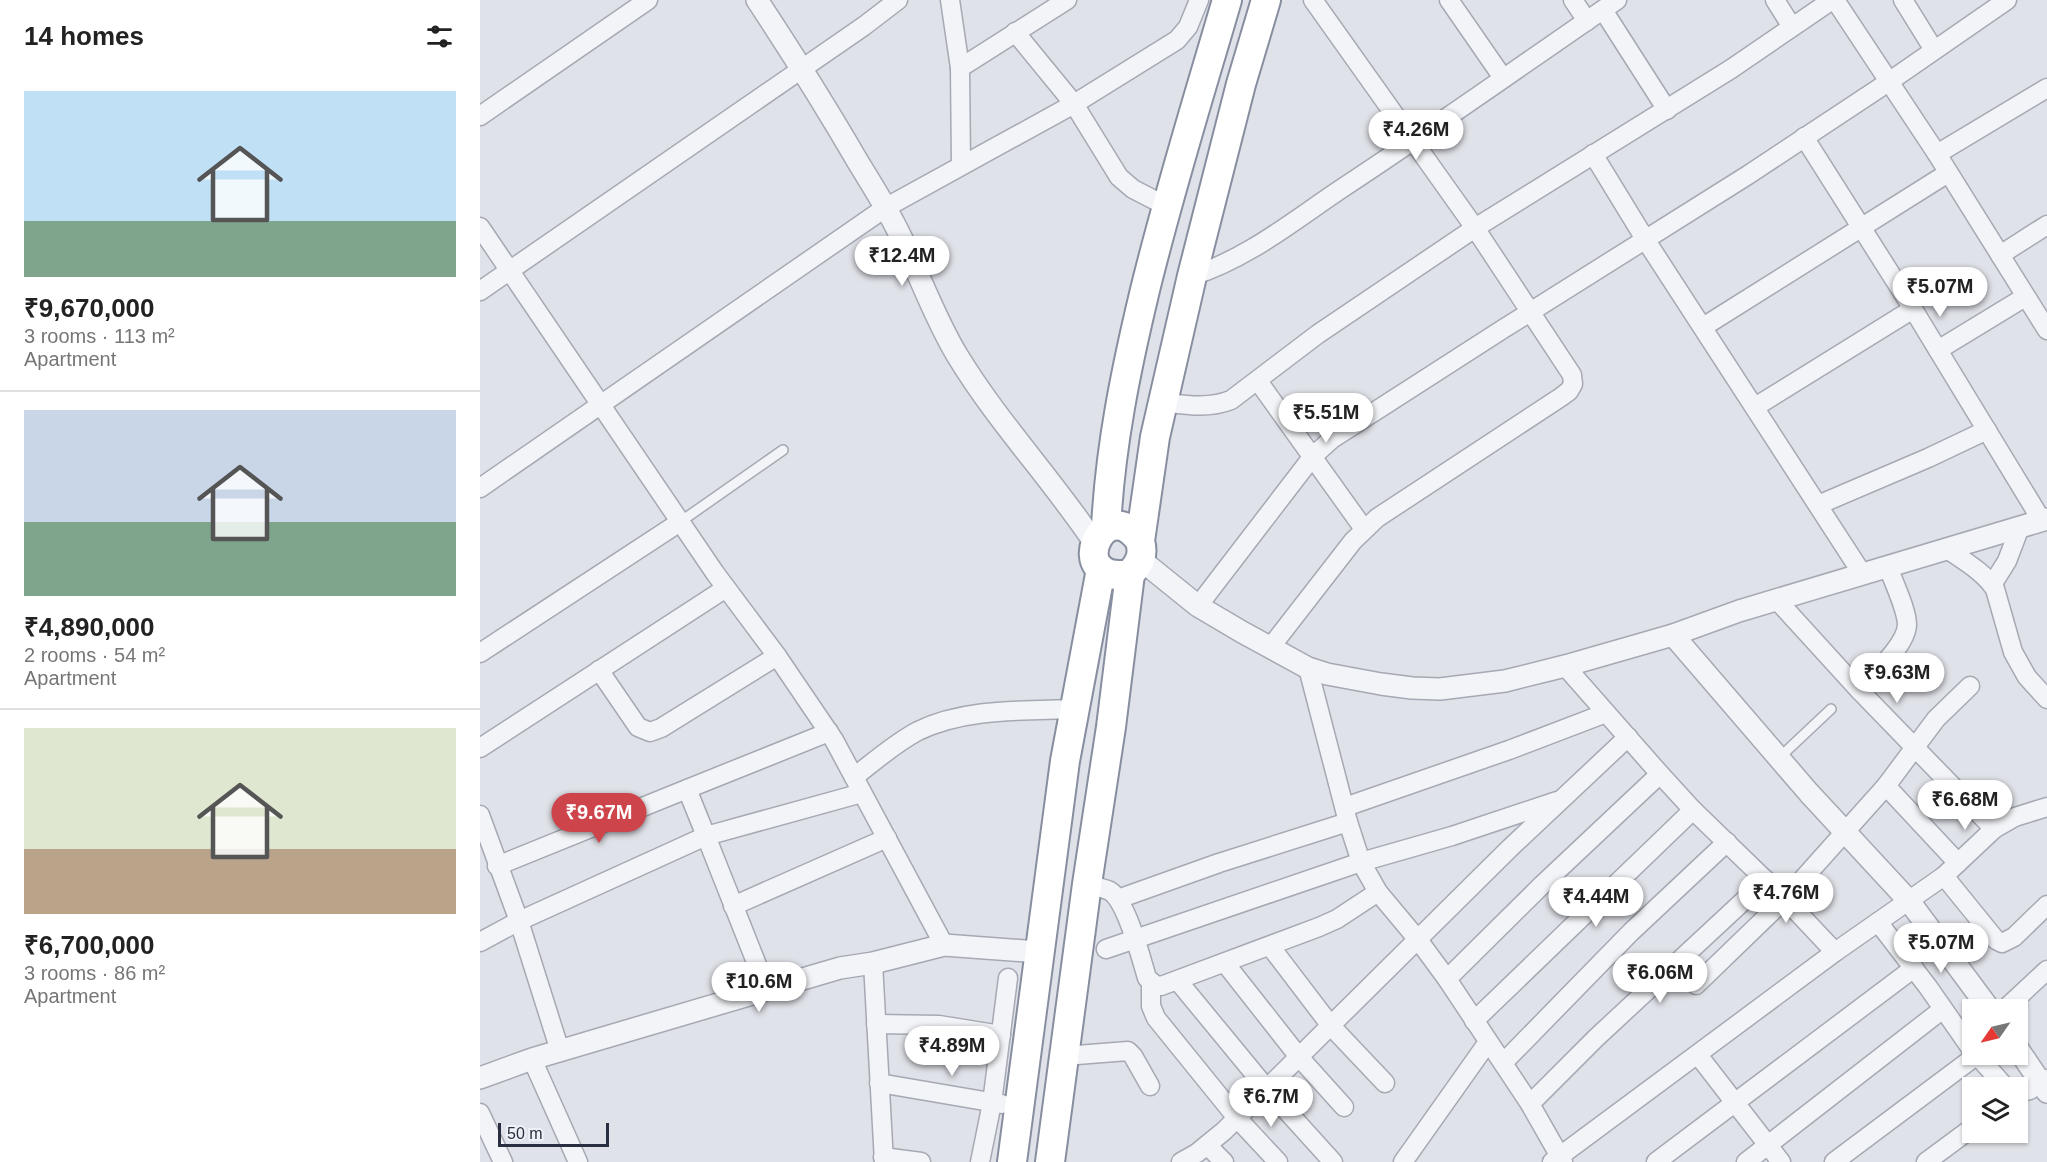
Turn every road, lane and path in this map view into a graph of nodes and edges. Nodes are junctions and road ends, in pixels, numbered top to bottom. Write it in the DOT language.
graph roads {
  1 [pos="648,0"];
  2 [pos="757,0"];
  3 [pos="898,0"];
  4 [pos="950,0"];
  5 [pos="1066,0"];
  6 [pos="1199,0"];
  7 [pos="1227,0"];
  8 [pos="1266,0"];
  9 [pos="1313,0"];
  10 [pos="1449,0"];
  11 [pos="1573,0"];
  12 [pos="1775,0"];
  13 [pos="1833,0"];
  14 [pos="1903,0"];
  15 [pos="2007,0"];
  16 [pos="1610,5"];
  17 [pos="1587,21"];
  18 [pos="1792,27"];
  19 [pos="1015,32"];
  20 [pos="1934,50"];
  21 [pos="802,68"];
  22 [pos="960,68"];
  23 [pos="1503,78"];
  24 [pos="1890,81"];
  25 [pos="2047,88"];
  26 [pos="1074,104"];
  27 [pos="1667,110"];
  28 [pos="480,116"];
  29 [pos="1804,137"];
  30 [pos="1414,141"];
  31 [pos="1593,154"];
  32 [pos="1937,154"];
  33 [pos="961,165"];
  34 [pos="1948,173"];
  35 [pos="1166,206"];
  36 [pos="885,207"];
  37 [pos="2047,225"];
  38 [pos="1861,226"];
  39 [pos="480,227"];
  40 [pos="1475,228"];
  41 [pos="1645,239"];
  42 [pos="2000,255"];
  43 [pos="509,271"];
  44 [pos="1191,276"];
  45 [pos="480,291"];
  46 [pos="2025,297"];
  47 [pos="1913,309"];
  48 [pos="1531,311"];
  49 [pos="1703,327"];
  50 [pos="2047,330"];
  51 [pos="1938,350"];
  52 [pos="1258,381"];
  53 [pos="1162,402"];
  54 [pos="599,404"];
  55 [pos="1755,407"];
  56 [pos="1987,430"];
  57 [pos="783,450"];
  58 [pos="1313,456"];
  59 [pos="480,488"];
  60 [pos="1818,505"];
  61 [pos="2044,520"];
  62 [pos="680,522"];
  63 [pos="2020,527"];
  64 [pos="1364,529"];
  65 [pos="1100,546"];
  66 [pos="1947,549"];
  67 [pos="1137,558"];
  68 [pos="1888,566"];
  69 [pos="1863,575"];
  70 [pos="1992,585"];
  71 [pos="726,588"];
  72 [pos="1777,600"];
  73 [pos="1198,606"];
  74 [pos="1673,635"];
  75 [pos="1270,648"];
  76 [pos="480,653"];
  77 [pos="777,656"];
  78 [pos="1565,666"];
  79 [pos="1308,668"];
  80 [pos="599,670"];
  81 [pos="1970,686"];
  82 [pos="1859,690"];
  83 [pos="2047,699"];
  84 [pos="1074,709"];
  85 [pos="1831,709"];
  86 [pos="1606,713"];
  87 [pos="829,732"];
  88 [pos="1628,737"];
  89 [pos="1914,747"];
  90 [pos="480,748"];
  91 [pos="1779,758"];
  92 [pos="1660,774"];
  93 [pos="858,785"];
  94 [pos="1886,786"];
  95 [pos="687,789"];
  96 [pos="1559,800"];
  97 [pos="2047,807"];
  98 [pos="1694,810"];
  99 [pos="480,815"];
  100 [pos="1346,815"];
  101 [pos="1994,829"];
  102 [pos="1845,831"];
  103 [pos="706,836"];
  104 [pos="887,838"];
  105 [pos="1727,842"];
  106 [pos="1361,862"];
  107 [pos="1958,863"];
  108 [pos="497,866"];
  109 [pos="1944,876"];
  110 [pos="1766,880"];
  111 [pos="1087,884"];
  112 [pos="1378,891"];
  113 [pos="1785,898"];
  114 [pos="1118,899"];
  115 [pos="1909,901"];
  116 [pos="2047,905"];
  117 [pos="733,906"];
  118 [pos="519,921"];
  119 [pos="1878,922"];
  120 [pos="1135,940"];
  121 [pos="1419,941"];
  122 [pos="480,942"];
  123 [pos="944,945"];
  124 [pos="1270,946"];
  125 [pos="1106,950"];
  126 [pos="1039,952"];
  127 [pos="1835,952"];
  128 [pos="873,963"];
  129 [pos="1226,963"];
  130 [pos="1914,968"];
  131 [pos="2047,970"];
  132 [pos="1008,978"];
  133 [pos="1447,979"];
  134 [pos="1178,981"];
  135 [pos="1151,982"];
  136 [pos="1696,986"];
  137 [pos="767,990"];
  138 [pos="1982,999"];
  139 [pos="2016,999"];
  140 [pos="1943,1009"];
  141 [pos="1474,1021"];
  142 [pos="876,1024"];
  143 [pos="1331,1026"];
  144 [pos="1001,1035"];
  145 [pos="1962,1036"];
  146 [pos="1488,1042"];
  147 [pos="560,1051"];
  148 [pos="1698,1055"];
  149 [pos="1064,1056"];
  150 [pos="1299,1057"];
  151 [pos="532,1059"];
  152 [pos="2028,1062"];
  153 [pos="1503,1063"];
  154 [pos="1963,1065"];
  155 [pos="1985,1065"];
  156 [pos="480,1077"];
  157 [pos="1996,1077"];
  158 [pos="879,1083"];
  159 [pos="1385,1083"];
  160 [pos="2045,1085"];
  161 [pos="1150,1086"];
  162 [pos="1267,1089"];
  163 [pos="2028,1091"];
  164 [pos="1734,1102"];
  165 [pos="1530,1104"];
  166 [pos="1006,1105"];
  167 [pos="1344,1107"];
  168 [pos="480,1113"];
  169 [pos="1237,1118"];
  170 [pos="1962,1135"];
  171 [pos="1207,1145"];
  172 [pos="1768,1146"];
  173 [pos="488,1148"];
  174 [pos="884,1160"];
  175 [pos="1558,1160"];
  176 [pos="503,1162"];
  177 [pos="578,1162"];
  178 [pos="921,1162"];
  179 [pos="980,1162"];
  180 [pos="1012,1162"];
  181 [pos="1050,1162"];
  182 [pos="1181,1162"];
  183 [pos="1224,1162"];
  184 [pos="1278,1162"];
  185 [pos="1333,1162"];
  186 [pos="1402,1162"];
  187 [pos="1656,1162"];
  188 [pos="1746,1162"];
  189 [pos="1781,1162"];
  190 [pos="1834,1162"];
  191 [pos="1926,1162"];
  1 -- 28 [label="street"];
  2 -- 21 [label="street"];
  3 -- 21 [label="street"];
  4 -- 22 [label="street"];
  5 -- 19 [label="street"];
  6 -- 26 [label="street"];
  7 -- 35 [label="highway"];
  8 -- 44 [label="highway"];
  9 -- 30 [label="street"];
  10 -- 23 [label="street"];
  11 -- 17 [label="street"];
  12 -- 18 [label="street"];
  13 -- 18 [label="street"];
  13 -- 24 [label="street"];
  14 -- 20 [label="street"];
  15 -- 20 [label="street"];
  16 -- 17 [label="street"];
  16 -- 27 [label="street"];
  17 -- 23 [label="street"];
  18 -- 27 [label="street"];
  19 -- 22 [label="street"];
  19 -- 26 [label="street"];
  20 -- 24 [label="street"];
  21 -- 36 [label="street"];
  21 -- 43 [label="street"];
  22 -- 33 [label="street"];
  23 -- 30 [label="street"];
  24 -- 29 [label="street"];
  24 -- 32 [label="street"];
  25 -- 32 [label="street"];
  26 -- 33 [label="street"];
  26 -- 35 [label="street"];
  27 -- 31 [label="street"];
  29 -- 38 [label="street"];
  29 -- 41 [label="street"];
  30 -- 40 [label="street"];
  30 -- 44 [label="street"];
  31 -- 40 [label="street"];
  31 -- 41 [label="street"];
  32 -- 34 [label="street"];
  33 -- 36 [label="street"];
  34 -- 38 [label="street"];
  34 -- 42 [label="street"];
  35 -- 65 [label="highway"];
  36 -- 54 [label="street"];
  36 -- 65 [label="street"];
  37 -- 42 [label="street"];
  38 -- 47 [label="street"];
  38 -- 49 [label="street"];
  39 -- 43 [label="street"];
  40 -- 48 [label="street"];
  40 -- 52 [label="street"];
  41 -- 48 [label="street"];
  41 -- 49 [label="street"];
  42 -- 46 [label="street"];
  43 -- 45 [label="street"];
  43 -- 54 [label="street"];
  44 -- 53 [label="highway"];
  46 -- 50 [label="street"];
  46 -- 51 [label="street"];
  47 -- 51 [label="street"];
  47 -- 55 [label="street"];
  48 -- 58 [label="street"];
  48 -- 64 [label="street"];
  49 -- 55 [label="street"];
  51 -- 56 [label="street"];
  52 -- 53 [label="street"];
  52 -- 58 [label="street"];
  53 -- 67 [label="highway"];
  54 -- 59 [label="street"];
  54 -- 62 [label="street"];
  55 -- 60 [label="street"];
  56 -- 60 [label="street"];
  56 -- 61 [label="street"];
  57 -- 62 [label="lane"];
  58 -- 64 [label="street"];
  58 -- 73 [label="street"];
  60 -- 69 [label="street"];
  61 -- 63 [label="street"];
  62 -- 71 [label="street"];
  62 -- 76 [label="street"];
  63 -- 66 [label="street"];
  63 -- 70 [label="street"];
  64 -- 75 [label="street"];
  65 -- 67 [label="highway"];
  65 -- 67 [label="highway"];
  65 -- 84 [label="highway"];
  66 -- 68 [label="street"];
  66 -- 70 [label="street"];
  67 -- 73 [label="street"];
  67 -- 111 [label="highway"];
  68 -- 69 [label="street"];
  68 -- 82 [label="street"];
  69 -- 72 [label="street"];
  70 -- 83 [label="street"];
  71 -- 77 [label="street"];
  71 -- 80 [label="street"];
  72 -- 74 [label="street"];
  72 -- 82 [label="street"];
  73 -- 75 [label="street"];
  74 -- 78 [label="street"];
  74 -- 91 [label="street"];
  75 -- 79 [label="street"];
  77 -- 80 [label="street"];
  77 -- 87 [label="street"];
  78 -- 79 [label="street"];
  78 -- 86 [label="street"];
  79 -- 100 [label="street"];
  80 -- 90 [label="street"];
  81 -- 89 [label="street"];
  82 -- 89 [label="street"];
  84 -- 93 [label="street"];
  84 -- 126 [label="highway"];
  85 -- 91 [label="lane"];
  86 -- 88 [label="street"];
  86 -- 100 [label="street"];
  87 -- 93 [label="street"];
  87 -- 95 [label="street"];
  88 -- 92 [label="street"];
  88 -- 96 [label="street"];
  89 -- 94 [label="street"];
  89 -- 101 [label="street"];
  91 -- 102 [label="street"];
  92 -- 98 [label="street"];
  92 -- 133 [label="street"];
  93 -- 103 [label="street"];
  93 -- 104 [label="street"];
  94 -- 102 [label="street"];
  94 -- 107 [label="street"];
  95 -- 103 [label="street"];
  95 -- 108 [label="street"];
  96 -- 106 [label="street"];
  96 -- 121 [label="street"];
  97 -- 101 [label="street"];
  98 -- 105 [label="street"];
  98 -- 141 [label="street"];
  99 -- 108 [label="street"];
  100 -- 106 [label="street"];
  100 -- 114 [label="street"];
  101 -- 107 [label="street"];
  102 -- 113 [label="street"];
  102 -- 115 [label="street"];
  103 -- 117 [label="street"];
  103 -- 118 [label="street"];
  104 -- 117 [label="street"];
  104 -- 123 [label="street"];
  105 -- 110 [label="street"];
  105 -- 153 [label="street"];
  106 -- 112 [label="street"];
  106 -- 120 [label="street"];
  107 -- 109 [label="street"];
  108 -- 118 [label="street"];
  109 -- 115 [label="street"];
  109 -- 116 [label="street"];
  110 -- 113 [label="street"];
  110 -- 165 [label="street"];
  111 -- 114 [label="street"];
  111 -- 149 [label="highway"];
  112 -- 121 [label="street"];
  112 -- 124 [label="street"];
  113 -- 127 [label="street"];
  113 -- 136 [label="street"];
  114 -- 120 [label="street"];
  115 -- 119 [label="street"];
  115 -- 138 [label="street"];
  117 -- 137 [label="street"];
  118 -- 122 [label="street"];
  118 -- 147 [label="street"];
  119 -- 127 [label="street"];
  119 -- 130 [label="street"];
  120 -- 125 [label="street"];
  120 -- 135 [label="street"];
  121 -- 133 [label="street"];
  121 -- 143 [label="street"];
  123 -- 126 [label="street"];
  123 -- 128 [label="street"];
  124 -- 129 [label="street"];
  124 -- 143 [label="street"];
  126 -- 166 [label="highway"];
  127 -- 148 [label="street"];
  128 -- 137 [label="street"];
  128 -- 142 [label="street"];
  129 -- 134 [label="street"];
  129 -- 150 [label="street"];
  130 -- 140 [label="street"];
  130 -- 164 [label="street"];
  131 -- 139 [label="street"];
  132 -- 144 [label="street"];
  133 -- 141 [label="street"];
  134 -- 135 [label="street"];
  134 -- 162 [label="street"];
  135 -- 169 [label="street"];
  137 -- 147 [label="street"];
  140 -- 145 [label="street"];
  140 -- 172 [label="street"];
  141 -- 146 [label="street"];
  142 -- 144 [label="street"];
  142 -- 158 [label="street"];
  143 -- 150 [label="street"];
  143 -- 159 [label="street"];
  144 -- 166 [label="street"];
  146 -- 153 [label="street"];
  146 -- 186 [label="street"];
  147 -- 151 [label="street"];
  148 -- 164 [label="street"];
  148 -- 175 [label="street"];
  149 -- 161 [label="street"];
  149 -- 181 [label="highway"];
  150 -- 162 [label="street"];
  150 -- 167 [label="street"];
  151 -- 156 [label="street"];
  151 -- 177 [label="street"];
  152 -- 160 [label="street"];
  153 -- 165 [label="street"];
  154 -- 190 [label="street"];
  155 -- 157 [label="street"];
  158 -- 166 [label="street"];
  158 -- 174 [label="street"];
  160 -- 163 [label="street"];
  162 -- 169 [label="street"];
  162 -- 185 [label="street"];
  164 -- 172 [label="street"];
  164 -- 187 [label="street"];
  165 -- 175 [label="street"];
  166 -- 179 [label="street"];
  166 -- 180 [label="highway"];
  168 -- 173 [label="street"];
  169 -- 171 [label="street"];
  169 -- 184 [label="street"];
  170 -- 191 [label="street"];
  171 -- 182 [label="street"];
  171 -- 183 [label="street"];
  172 -- 188 [label="street"];
  172 -- 189 [label="street"];
  173 -- 176 [label="street"];
  174 -- 178 [label="street"];
}
